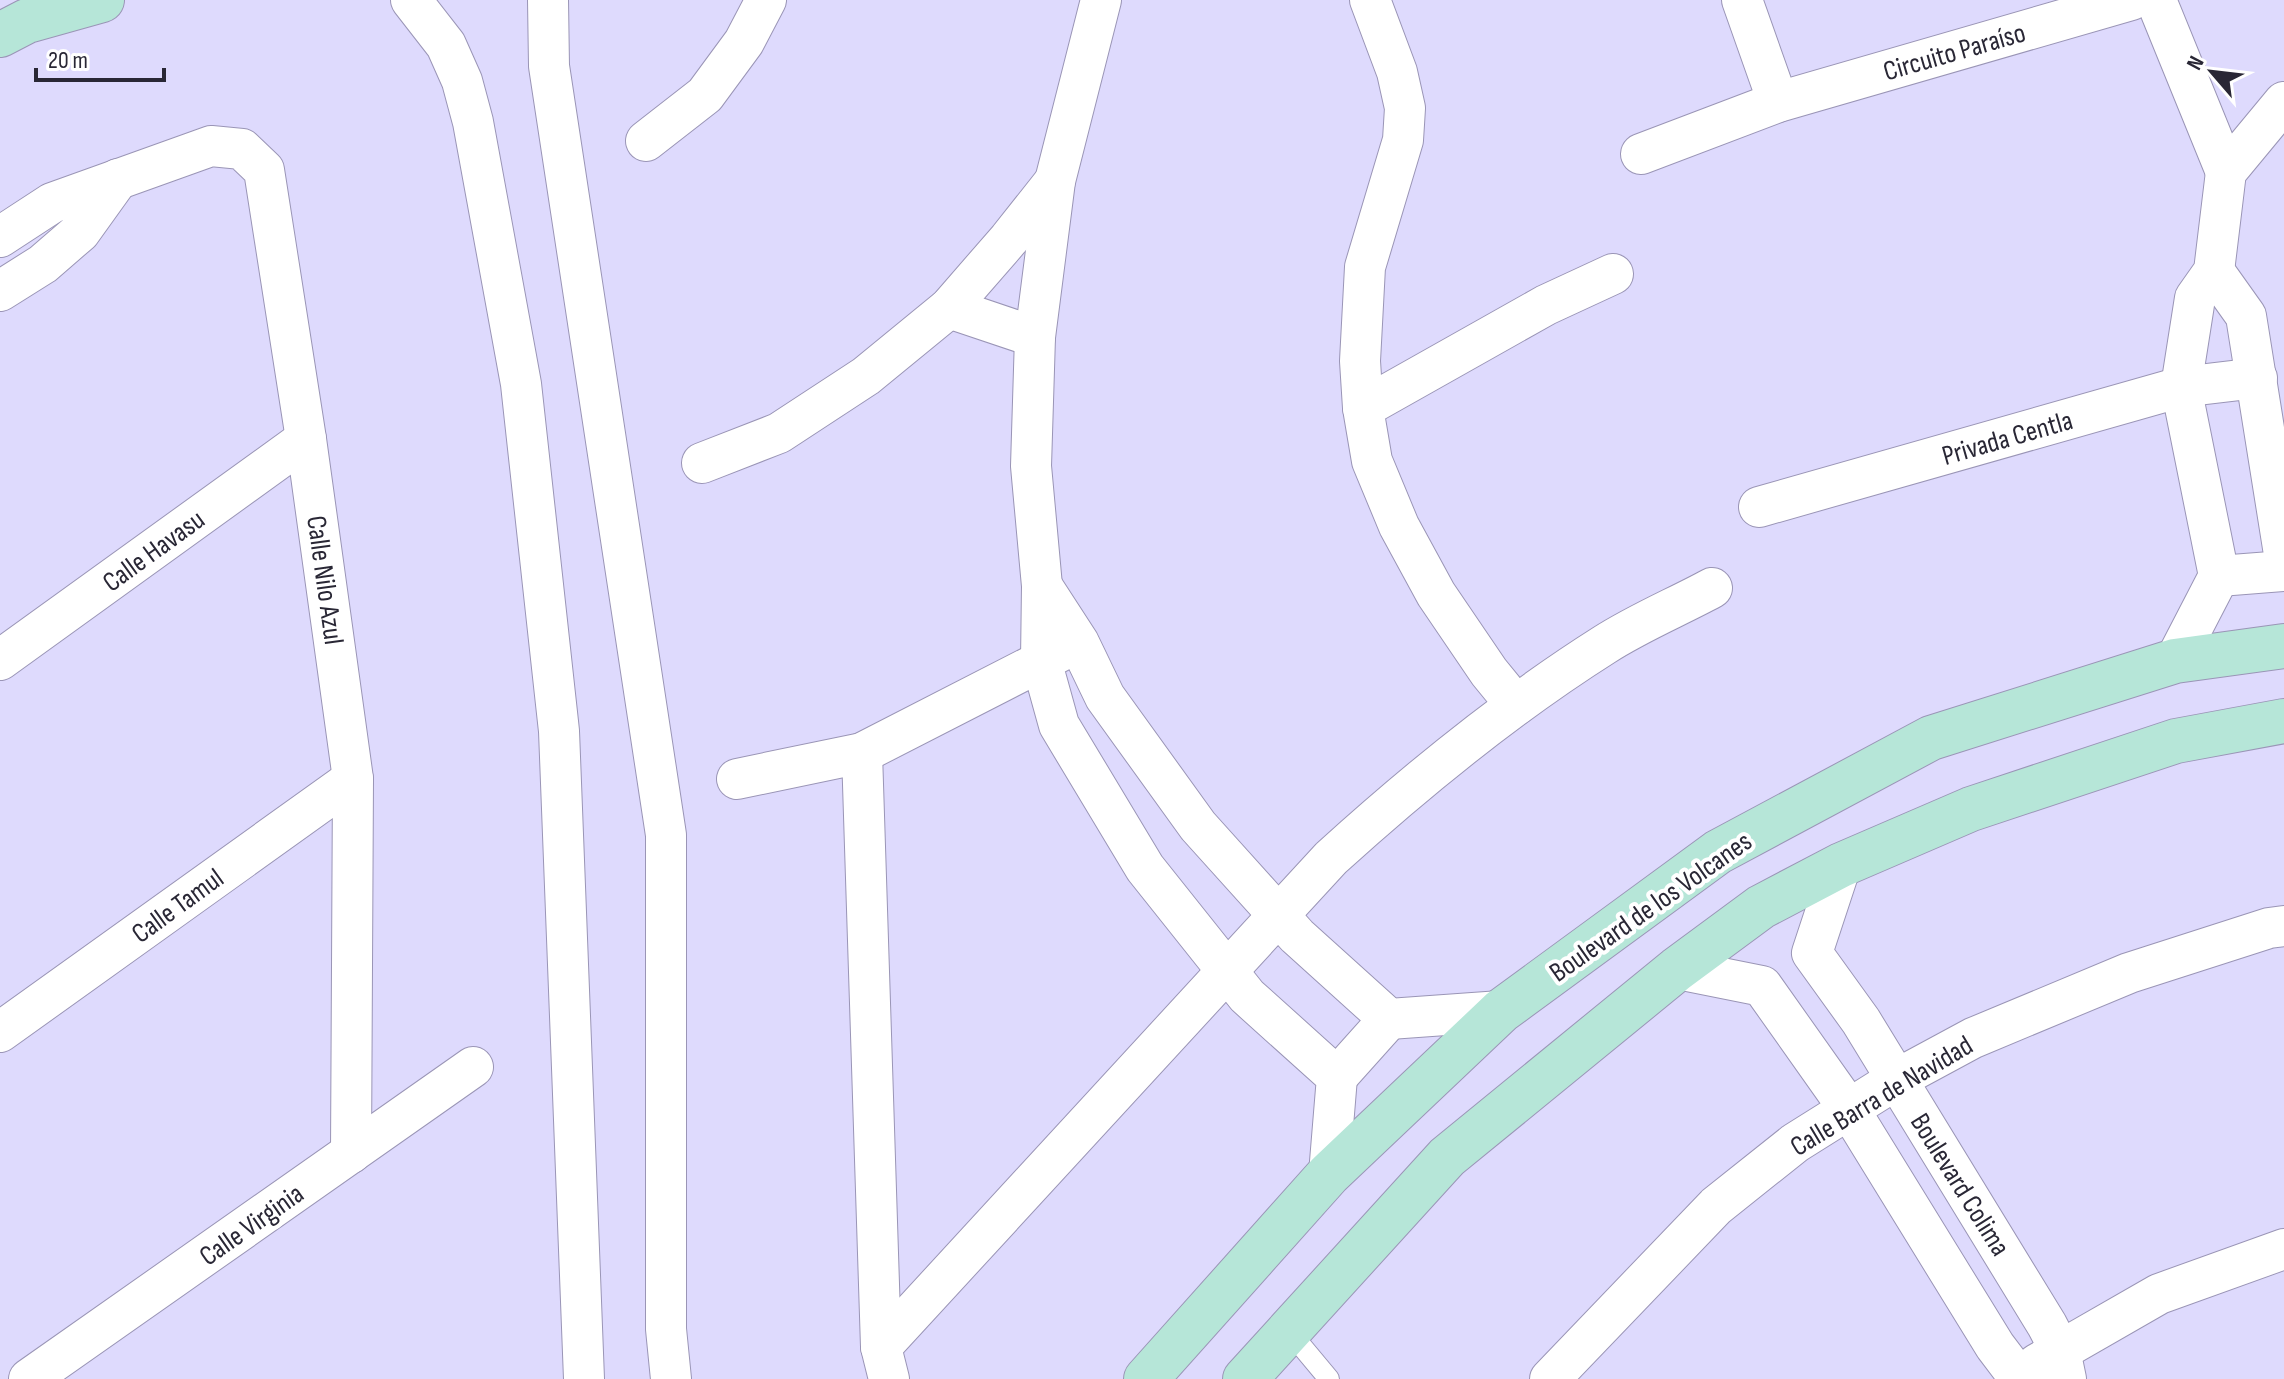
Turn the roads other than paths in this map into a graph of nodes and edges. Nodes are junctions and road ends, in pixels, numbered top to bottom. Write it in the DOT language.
graph roads {
  1 [pos="102,0"];
  2 [pos="411,0"];
  3 [pos="548,0"];
  4 [pos="766,0"];
  5 [pos="1101,0"];
  6 [pos="1370,0"];
  7 [pos="1742,0"];
  8 [pos="2131,0"];
  9 [pos="2156,0"];
  10 [pos="0,35"];
  11 [pos="1778,102"];
  12 [pos="2284,102"];
  13 [pos="646,141"];
  14 [pos="1641,154"];
  15 [pos="2226,172"];
  16 [pos="118,179"];
  17 [pos="1055,181"];
  18 [pos="0,237"];
  19 [pos="2214,271"];
  20 [pos="1613,274"];
  21 [pos="0,291"];
  22 [pos="949,308"];
  23 [pos="1035,337"];
  24 [pos="2257,378"];
  25 [pos="2181,387"];
  26 [pos="1363,408"];
  27 [pos="306,439"];
  28 [pos="702,463"];
  29 [pos="1759,507"];
  30 [pos="2284,554"];
  31 [pos="2284,571"];
  32 [pos="2219,576"];
  33 [pos="1042,586"];
  34 [pos="1712,588"];
  35 [pos="1079,643"];
  36 [pos="2284,646"];
  37 [pos="0,660"];
  38 [pos="1041,660"];
  39 [pos="2175,661"];
  40 [pos="1516,705"];
  41 [pos="2284,721"];
  42 [pos="862,753"];
  43 [pos="353,779"];
  44 [pos="737,779"];
  45 [pos="1718,852"];
  46 [pos="1841,865"];
  47 [pos="1761,907"];
  48 [pos="1278,914"];
  49 [pos="2284,926"];
  50 [pos="1812,953"];
  51 [pos="1677,969"];
  52 [pos="1226,971"];
  53 [pos="1762,986"];
  54 [pos="1501,1011"];
  55 [pos="1389,1019"];
  56 [pos="0,1032"];
  57 [pos="473,1067"];
  58 [pos="1337,1077"];
  59 [pos="1897,1079"];
  60 [pos="1849,1109"];
  61 [pos="351,1153"];
  62 [pos="1329,1174"];
  63 [pos="2284,1249"];
  64 [pos="1289,1331"];
  65 [pos="885,1363"];
  66 [pos="2063,1364"];
  67 [pos="2017,1378"];
  68 [pos="29,1379"];
  69 [pos="584,1379"];
  70 [pos="671,1379"];
  71 [pos="1146,1379"];
  72 [pos="1245,1379"];
  73 [pos="1329,1379"];
  74 [pos="1550,1379"];
  1 -- 10 [label="street"];
  2 -- 69 [label="street"];
  3 -- 70 [label="street"];
  4 -- 13 [label="street"];
  5 -- 17 [label="street"];
  6 -- 26 [label="street"];
  7 -- 11 [label="street"];
  8 -- 11 [label="street, Circuito Paraíso"];
  9 -- 15 [label="street"];
  11 -- 14 [label="street, Circuito Paraíso"];
  12 -- 15 [label="street"];
  15 -- 19 [label="street"];
  16 -- 18 [label="street, Calle Nilo Azul"];
  16 -- 21 [label="street"];
  16 -- 27 [label="street, Calle Nilo Azul"];
  17 -- 22 [label="street"];
  17 -- 23 [label="street"];
  19 -- 24 [label="street"];
  19 -- 25 [label="street"];
  20 -- 26 [label="street"];
  22 -- 23 [label="street"];
  22 -- 28 [label="street"];
  23 -- 33 [label="street"];
  24 -- 25 [label="street, Privada Centla"];
  24 -- 30 [label="street"];
  25 -- 29 [label="street, Privada Centla"];
  25 -- 32 [label="street"];
  26 -- 40 [label="street"];
  27 -- 37 [label="street, Calle Havasu"];
  27 -- 43 [label="street, Calle Nilo Azul"];
  31 -- 32 [label="street"];
  32 -- 39 [label="street"];
  33 -- 35 [label="street"];
  33 -- 38 [label="street"];
  34 -- 40 [label="street"];
  35 -- 38 [label="street"];
  35 -- 48 [label="street"];
  36 -- 39 [label="street, Boulevard de los Volcanes"];
  38 -- 42 [label="street"];
  38 -- 52 [label="street"];
  39 -- 45 [label="street, Boulevard de los Volcanes"];
  40 -- 48 [label="street"];
  41 -- 46 [label="street"];
  42 -- 44 [label="street"];
  42 -- 65 [label="street"];
  43 -- 56 [label="street, Calle Tamul"];
  43 -- 61 [label="street, Calle Nilo Azul"];
  45 -- 47 [label="street"];
  45 -- 54 [label="street, Boulevard de los Volcanes"];
  46 -- 47 [label="street"];
  46 -- 50 [label="street"];
  47 -- 51 [label="street"];
  48 -- 52 [label="street"];
  48 -- 55 [label="street"];
  49 -- 59 [label="street, Calle Barra de Navidad"];
  50 -- 53 [label="street"];
  50 -- 59 [label="street, Boulevard Colima"];
  51 -- 53 [label="street"];
  51 -- 64 [label="street"];
  52 -- 58 [label="street"];
  52 -- 65 [label="street"];
  53 -- 60 [label="street, Boulevard Colima"];
  54 -- 55 [label="street"];
  54 -- 62 [label="street, Boulevard de los Volcanes"];
  55 -- 58 [label="street"];
  57 -- 61 [label="street, Calle Virginia"];
  58 -- 62 [label="street"];
  59 -- 60 [label="street, Calle Barra de Navidad"];
  59 -- 66 [label="street, Boulevard Colima"];
  60 -- 67 [label="street, Boulevard Colima"];
  60 -- 74 [label="street, Calle Barra de Navidad"];
  61 -- 68 [label="street, Calle Virginia"];
  62 -- 71 [label="street, Boulevard de los Volcanes"];
  63 -- 66 [label="street"];
  64 -- 72 [label="street"];
  64 -- 73 [label="lane"];
  66 -- 67 [label="street"];
}
